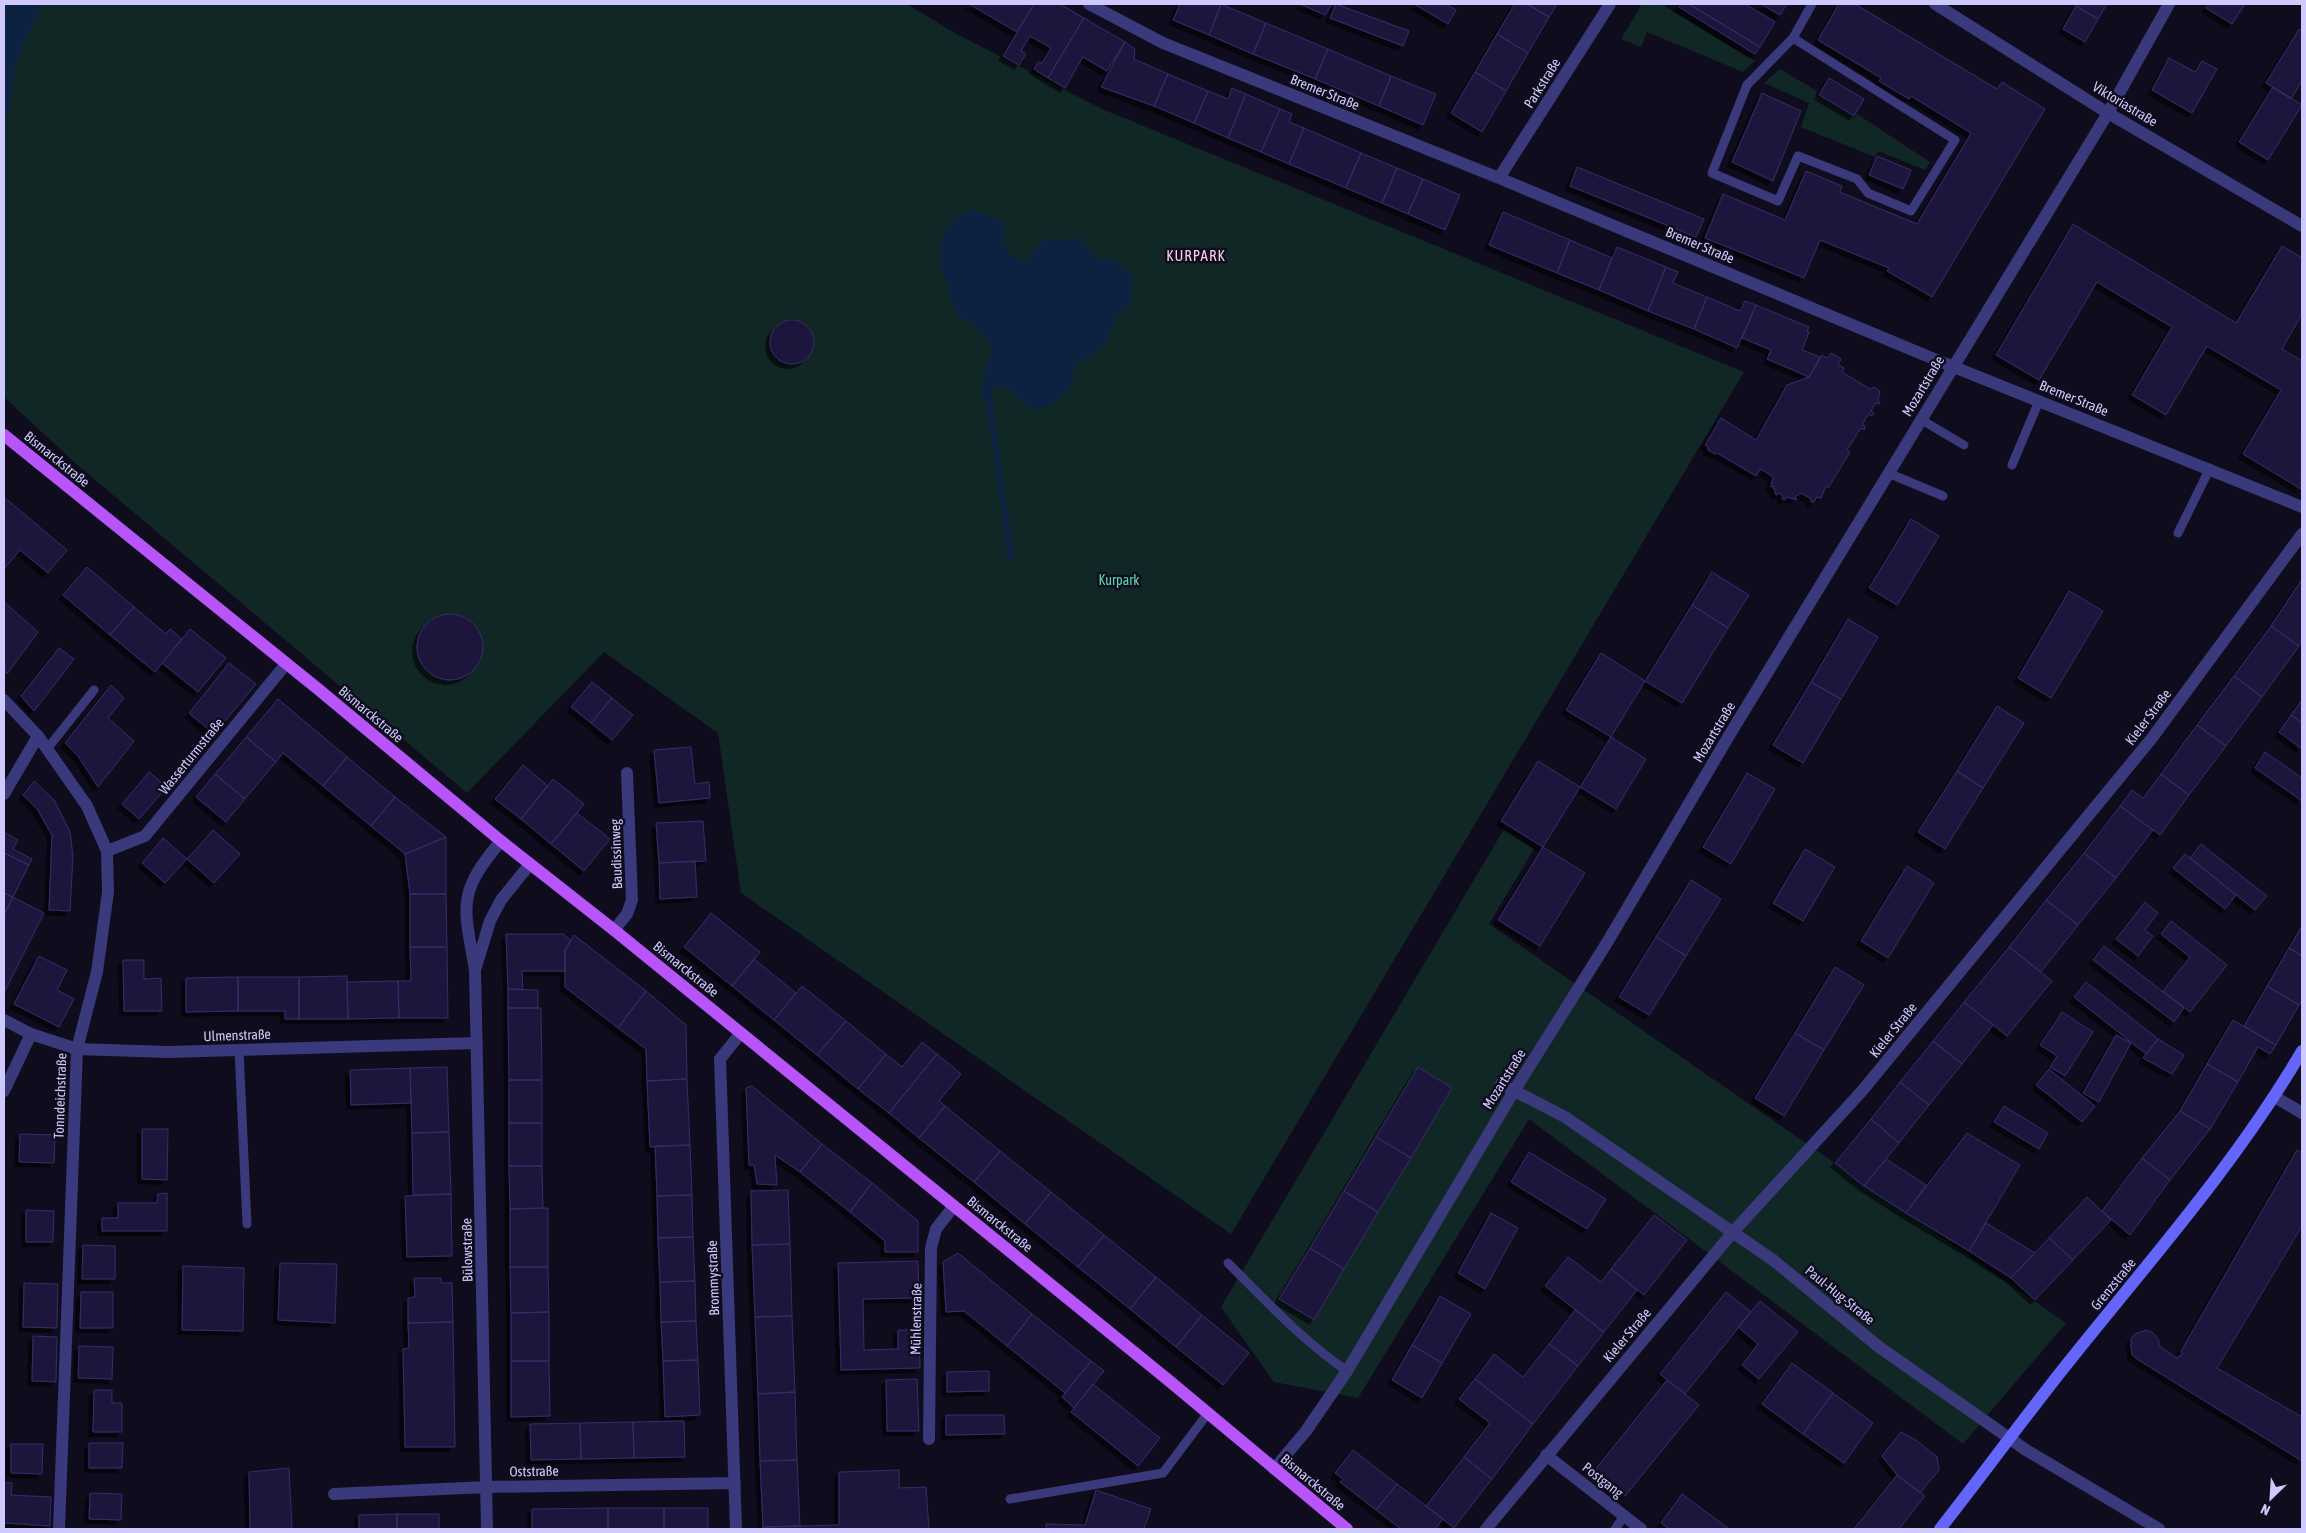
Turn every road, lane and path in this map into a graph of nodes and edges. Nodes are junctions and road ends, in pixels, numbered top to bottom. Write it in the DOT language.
graph roads {
  1 [pos="1089,4"];
  2 [pos="1610,4"];
  3 [pos="1812,4"];
  4 [pos="1934,4"];
  5 [pos="2169,4"];
  6 [pos="1792,38"];
  7 [pos="2108,112"];
  8 [pos="1499,178"];
  9 [pos="2302,226"];
  10 [pos="1952,366"];
  11 [pos="2039,401"];
  12 [pos="1920,419"];
  13 [pos="4,435"];
  14 [pos="1964,445"];
  15 [pos="2012,465"];
  16 [pos="2210,468"];
  17 [pos="1888,473"];
  18 [pos="1943,496"];
  19 [pos="2302,507"];
  20 [pos="2178,533"];
  21 [pos="2302,534"];
  22 [pos="286,664"];
  23 [pos="94,690"];
  24 [pos="4,700"];
  25 [pos="38,736"];
  26 [pos="47,749"];
  27 [pos="627,773"];
  28 [pos="4,794"];
  29 [pos="501,841"];
  30 [pos="107,851"];
  31 [pos="530,864"];
  32 [pos="614,930"];
  33 [pos="475,970"];
  34 [pos="4,1020"];
  35 [pos="740,1032"];
  36 [pos="31,1034"];
  37 [pos="477,1042"];
  38 [pos="77,1049"];
  39 [pos="239,1050"];
  40 [pos="2302,1051"];
  41 [pos="1501,1084"];
  42 [pos="4,1091"];
  43 [pos="1514,1091"];
  44 [pos="2275,1097"];
  45 [pos="2302,1113"];
  46 [pos="954,1206"];
  47 [pos="247,1224"];
  48 [pos="1733,1232"];
  49 [pos="1228,1263"];
  50 [pos="1348,1371"];
  51 [pos="1208,1413"];
  52 [pos="2010,1438"];
  53 [pos="930,1439"];
  54 [pos="1546,1454"];
  55 [pos="1274,1469"];
  56 [pos="735,1483"];
  57 [pos="486,1487"];
  58 [pos="334,1494"];
  59 [pos="1010,1499"];
  60 [pos="1624,1516"];
  61 [pos="59,1529"];
  62 [pos="487,1529"];
  63 [pos="736,1529"];
  64 [pos="1345,1529"];
  65 [pos="1486,1529"];
  66 [pos="1614,1529"];
  67 [pos="1641,1529"];
  68 [pos="1940,1529"];
  69 [pos="2159,1529"];
  1 -- 8 [label="street, Bremer Straße"];
  2 -- 8 [label="street, Parkstraße"];
  3 -- 6 [label="lane"];
  4 -- 7 [label="street, Viktoriastraße"];
  5 -- 7 [label="street, Mozartstraße"];
  6 -- 6 [label="lane"];
  7 -- 9 [label="street, Viktoriastraße"];
  7 -- 10 [label="street, Mozartstraße"];
  8 -- 10 [label="street, Bremer Straße"];
  10 -- 11 [label="street, Bremer Straße"];
  10 -- 12 [label="street, Mozartstraße"];
  11 -- 15 [label="lane"];
  11 -- 16 [label="street, Bremer Straße"];
  12 -- 14 [label="lane"];
  12 -- 17 [label="street, Mozartstraße"];
  13 -- 22 [label="main road, Bismarckstraße"];
  16 -- 19 [label="street, Bremer Straße"];
  16 -- 20 [label="lane"];
  17 -- 18 [label="lane"];
  17 -- 43 [label="street, Mozartstraße"];
  21 -- 48 [label="street, Kieler Straße"];
  22 -- 29 [label="main road, Bismarckstraße"];
  22 -- 30 [label="street, Wasserturmstraße"];
  23 -- 26 [label="lane"];
  24 -- 25 [label="street, Tonndeichstraße"];
  25 -- 26 [label="street, Tonndeichstraße"];
  25 -- 28 [label="street"];
  26 -- 30 [label="street, Tonndeichstraße"];
  27 -- 32 [label="street, Baudissinweg"];
  29 -- 31 [label="main road, Bismarckstraße"];
  29 -- 33 [label="street, Bülowstraße"];
  30 -- 38 [label="street, Tonndeichstraße"];
  31 -- 32 [label="main road, Bismarckstraße"];
  31 -- 33 [label="street, Bülowstraße"];
  32 -- 35 [label="main road, Bismarckstraße"];
  33 -- 37 [label="street, Bülowstraße"];
  34 -- 36 [label="street, Ulmenstraße"];
  35 -- 46 [label="main road, Bismarckstraße"];
  35 -- 56 [label="street, Brommystraße"];
  36 -- 38 [label="street, Ulmenstraße"];
  36 -- 42 [label="street"];
  37 -- 39 [label="street, Ulmenstraße"];
  37 -- 57 [label="street, Bülowstraße"];
  38 -- 39 [label="street, Ulmenstraße"];
  38 -- 61 [label="street, Tonndeichstraße"];
  39 -- 47 [label="lane"];
  40 -- 44 [label="main road, Grenzstraße"];
  41 -- 43 [label="street, Paul-Hug-Straße"];
  43 -- 48 [label="street, Paul-Hug-Straße"];
  43 -- 50 [label="street, Mozartstraße"];
  44 -- 45 [label="street"];
  44 -- 52 [label="main road, Grenzstraße"];
  46 -- 51 [label="main road, Bismarckstraße"];
  46 -- 53 [label="street, Mühlenstraße"];
  48 -- 52 [label="street, Paul-Hug-Straße"];
  48 -- 54 [label="street, Kieler Straße"];
  49 -- 50 [label="lane"];
  50 -- 55 [label="street, Mozartstraße"];
  51 -- 55 [label="main road, Bismarckstraße"];
  51 -- 59 [label="lane"];
  52 -- 68 [label="main road, Grenzstraße"];
  52 -- 69 [label="street, Paul-Hug-Straße"];
  54 -- 60 [label="street, Postgang"];
  54 -- 65 [label="street, Kieler Straße"];
  55 -- 64 [label="main road, Bismarckstraße"];
  56 -- 57 [label="street, Oststraße"];
  56 -- 63 [label="street, Brommystraße"];
  57 -- 58 [label="street, Oststraße"];
  57 -- 62 [label="street, Bülowstraße"];
  60 -- 66 [label="lane"];
  60 -- 67 [label="street, Postgang"];
}
